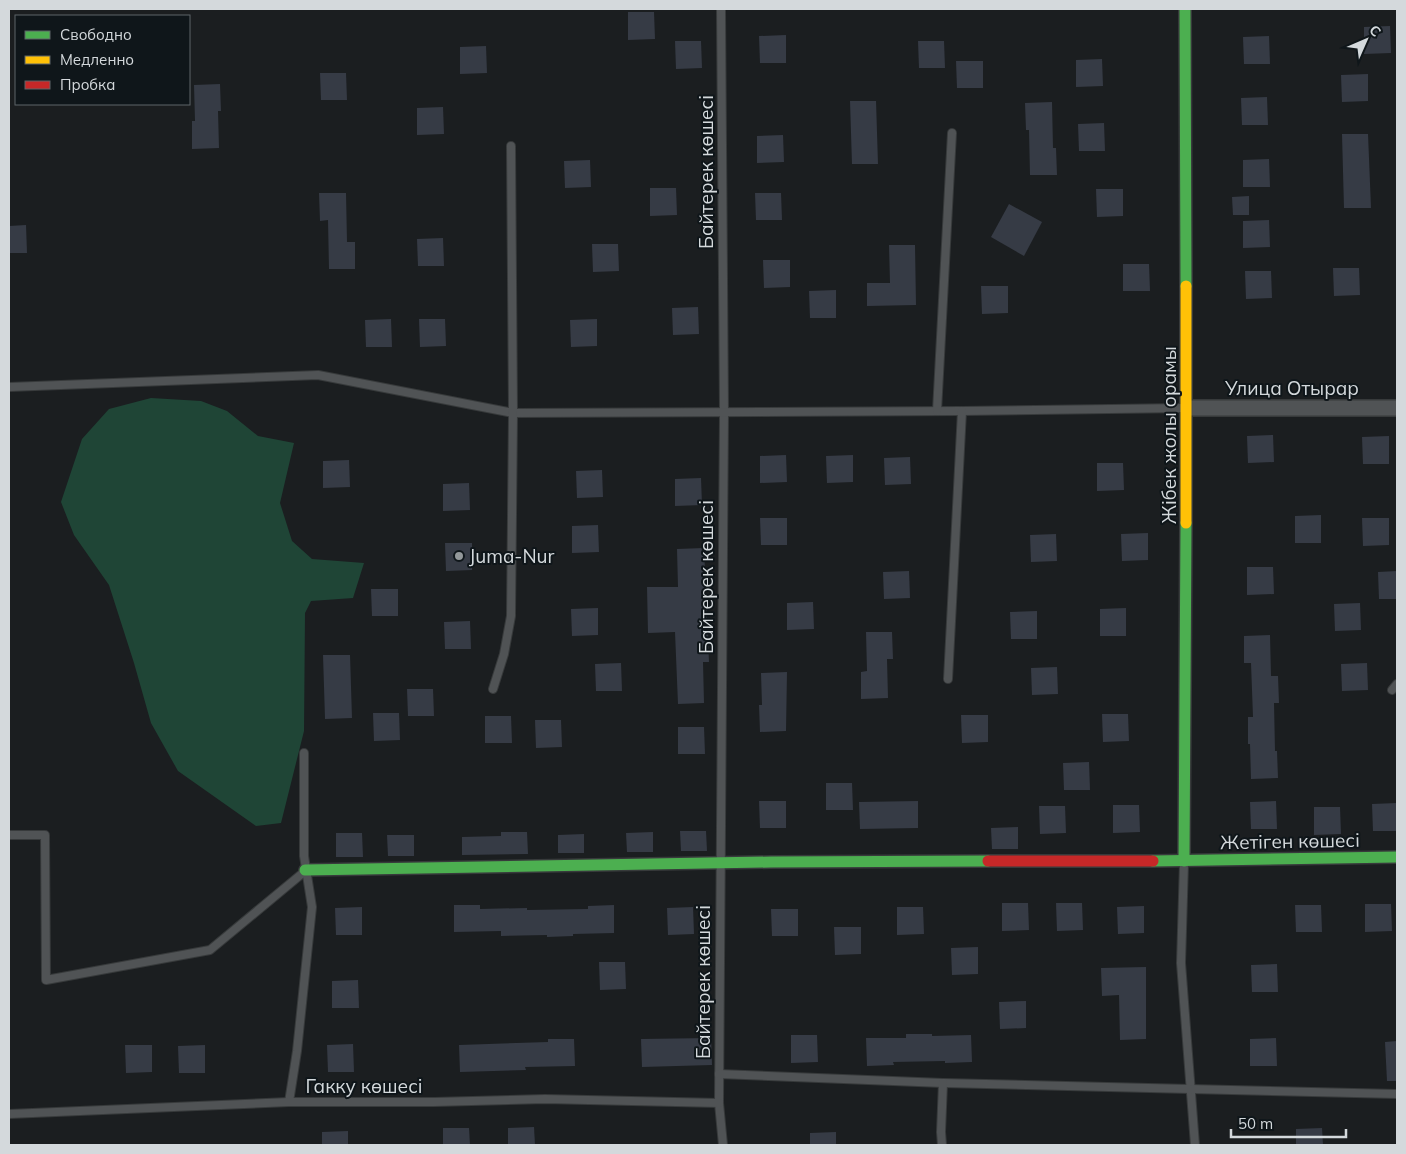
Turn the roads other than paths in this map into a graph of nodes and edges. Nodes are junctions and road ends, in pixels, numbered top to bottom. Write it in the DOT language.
graph roads {
  1 [pos="721,9"];
  2 [pos="1185,9"];
  3 [pos="952,133"];
  4 [pos="511,146"];
  5 [pos="9,388"];
  6 [pos="1187,408"];
  7 [pos="1397,408"];
  8 [pos="937,411"];
  9 [pos="962,411"];
  10 [pos="513,412"];
  11 [pos="724,412"];
  12 [pos="948,679"];
  13 [pos="493,689"];
  14 [pos="304,753"];
  15 [pos="9,835"];
  16 [pos="1397,857"];
  17 [pos="1184,860"];
  18 [pos="720,863"];
  19 [pos="305,870"];
  20 [pos="719,1074"];
  21 [pos="943,1084"];
  22 [pos="1190,1089"];
  23 [pos="1397,1094"];
  24 [pos="289,1102"];
  25 [pos="719,1103"];
  26 [pos="9,1114"];
  27 [pos="723,1145"];
  28 [pos="942,1145"];
  29 [pos="1195,1145"];
  1 -- 11 [label="lane, Байтерек көшесі"];
  2 -- 6 [label="street, Жібек жолы орамы"];
  3 -- 8 [label="lane"];
  4 -- 10 [label="lane"];
  5 -- 10 [label="lane"];
  6 -- 7 [label="street, Улица Отырар"];
  6 -- 9 [label="lane"];
  6 -- 17 [label="street, Жібек жолы орамы"];
  8 -- 9 [label="lane"];
  8 -- 11 [label="lane"];
  9 -- 12 [label="lane"];
  10 -- 11 [label="lane"];
  10 -- 13 [label="lane"];
  11 -- 18 [label="lane, Байтерек көшесі"];
  14 -- 19 [label="lane"];
  15 -- 19 [label="lane"];
  16 -- 17 [label="street, Жетіген көшесі"];
  17 -- 18 [label="street, Жетіген көшесі"];
  17 -- 22 [label="lane"];
  18 -- 19 [label="street, Жетіген көшесі"];
  18 -- 20 [label="lane, Байтерек көшесі"];
  19 -- 24 [label="lane"];
  20 -- 21 [label="lane"];
  20 -- 25 [label="lane, Байтерек көшесі"];
  21 -- 22 [label="lane"];
  21 -- 28 [label="lane"];
  22 -- 23 [label="lane"];
  22 -- 29 [label="lane"];
  24 -- 25 [label="lane, Гакку көшесі"];
  24 -- 26 [label="lane, Гакку көшесі"];
  25 -- 27 [label="lane, Байтерек көшесі"];
}
